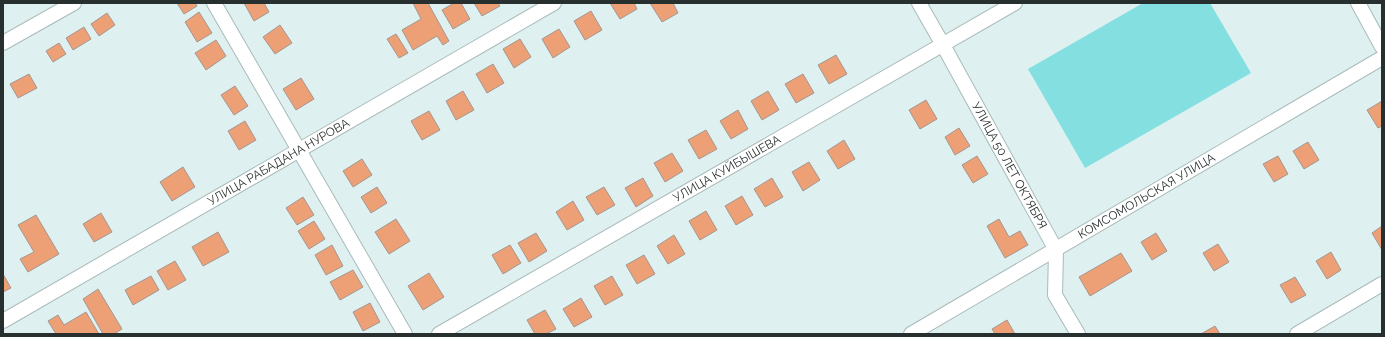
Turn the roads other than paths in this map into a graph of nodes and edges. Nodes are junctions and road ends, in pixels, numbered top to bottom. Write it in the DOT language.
graph roads {
  1 [pos="74,3"];
  2 [pos="214,3"];
  3 [pos="554,3"];
  4 [pos="919,3"];
  5 [pos="1015,3"];
  6 [pos="1358,3"];
  7 [pos="24,32"];
  8 [pos="3,36"];
  9 [pos="3,43"];
  10 [pos="943,45"];
  11 [pos="1382,47"];
  12 [pos="1382,58"];
  13 [pos="300,150"];
  14 [pos="1056,250"];
  15 [pos="1382,284"];
  16 [pos="3,321"];
  17 [pos="405,334"];
  18 [pos="439,334"];
  19 [pos="911,334"];
  20 [pos="1078,334"];
  21 [pos="1297,334"];
  1 -- 7 [label="street"];
  2 -- 13 [label="street"];
  3 -- 13 [label="street, УЛИЦА РАБАДАНА НУРОВА"];
  4 -- 10 [label="street, УЛИЦА 50 ЛЕТ ОКТЯБРЯ"];
  5 -- 10 [label="street, УЛИЦА КУЙБЫШЕВА"];
  6 -- 11 [label="street"];
  7 -- 8 [label="street"];
  7 -- 9 [label="street"];
  10 -- 14 [label="street, УЛИЦА 50 ЛЕТ ОКТЯБРЯ"];
  10 -- 18 [label="street, УЛИЦА КУЙБЫШЕВА"];
  12 -- 14 [label="street, КОМСОМОЛЬСКАЯ УЛИЦА"];
  13 -- 16 [label="street, УЛИЦА РАБАДАНА НУРОВА"];
  13 -- 17 [label="street"];
  14 -- 19 [label="street, КОМСОМОЛЬСКАЯ УЛИЦА"];
  14 -- 20 [label="street, УЛИЦА 50 ЛЕТ ОКТЯБРЯ"];
  15 -- 21 [label="street"];
}
